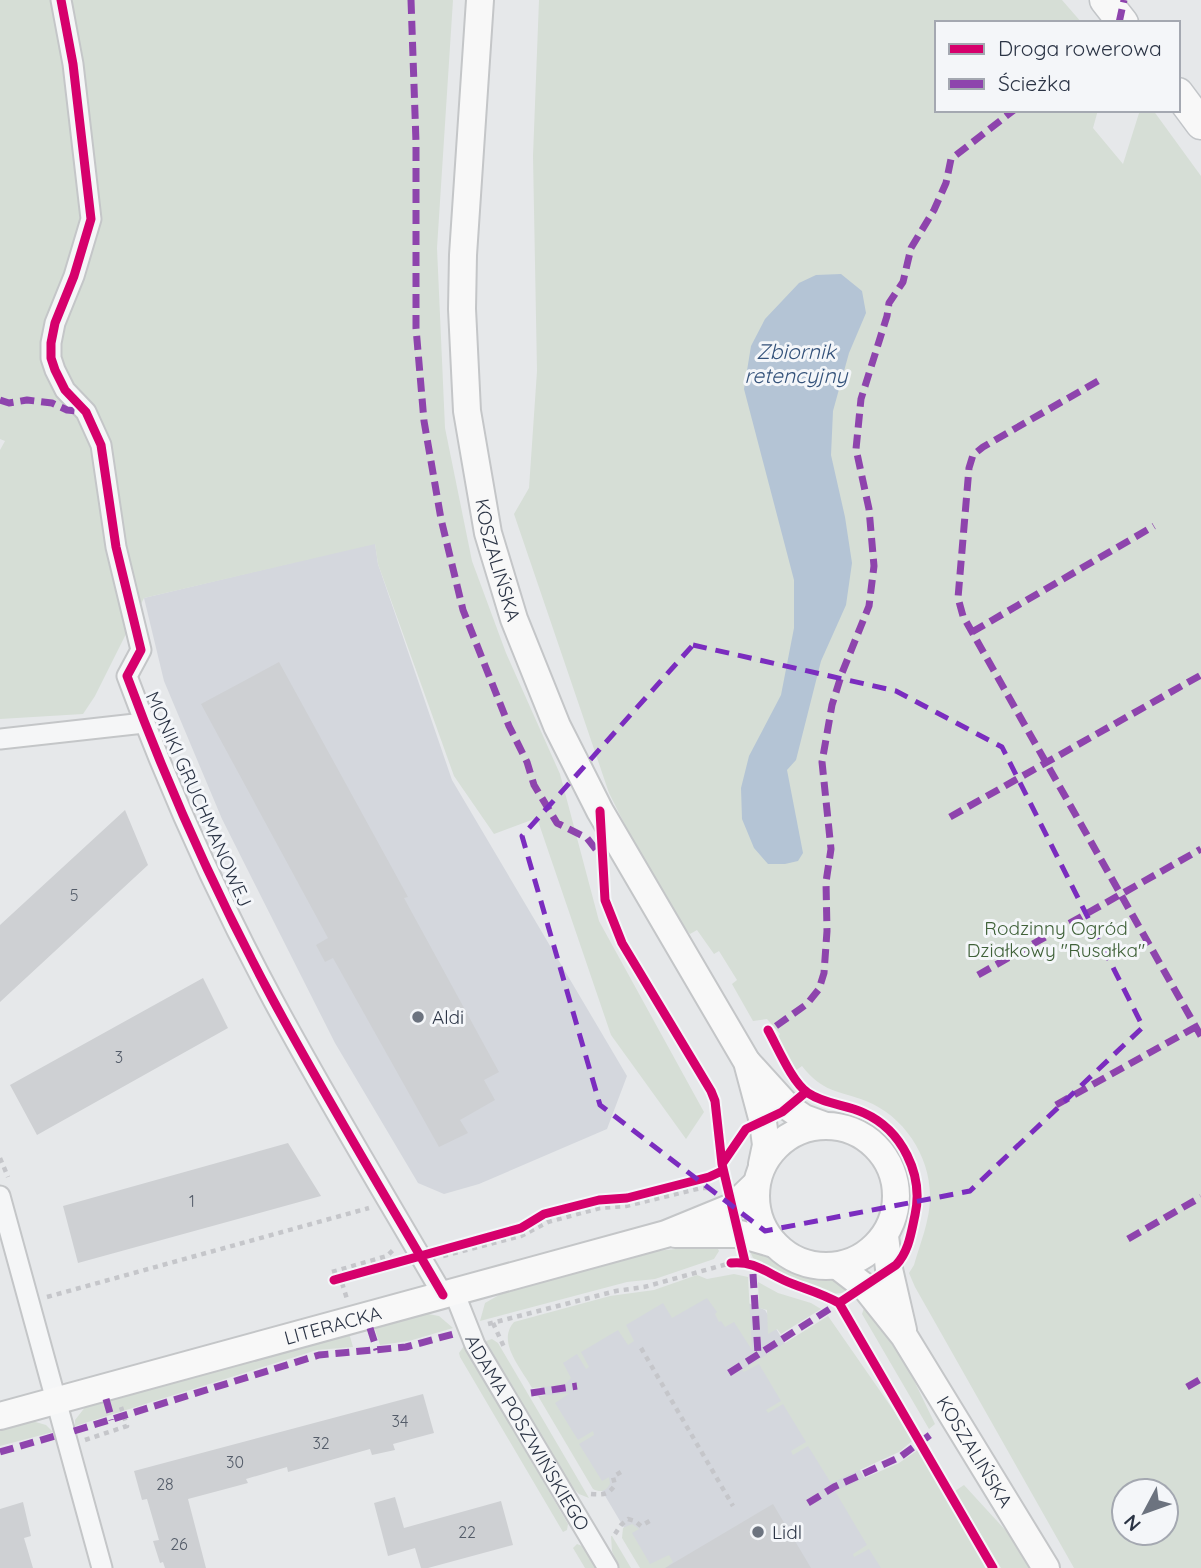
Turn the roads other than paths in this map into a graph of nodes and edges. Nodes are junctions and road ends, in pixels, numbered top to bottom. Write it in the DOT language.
graph roads {
  1 [pos="61,0"];
  2 [pos="480,0"];
  3 [pos="1105,0"];
  4 [pos="1121,21"];
  5 [pos="1180,96"];
  6 [pos="1201,124"];
  7 [pos="144,723"];
  8 [pos="0,739"];
  9 [pos="747,1062"];
  10 [pos="824,1125"];
  11 [pos="759,1174"];
  12 [pos="0,1196"];
  13 [pos="666,1234"];
  14 [pos="885,1236"];
  15 [pos="774,1244"];
  16 [pos="839,1267"];
  17 [pos="449,1294"];
  18 [pos="904,1336"];
  19 [pos="57,1401"];
  20 [pos="0,1416"];
  21 [pos="102,1568"];
  22 [pos="608,1568"];
  23 [pos="1046,1568"];
  1 -- 7 [label="street, MONIKI GRUCHMANOWEJ"];
  2 -- 9 [label="street, KOSZALIŃSKA"];
  3 -- 4 [label="main road"];
  5 -- 6 [label="main road"];
  7 -- 8 [label="street"];
  7 -- 17 [label="street, MONIKI GRUCHMANOWEJ"];
  9 -- 10 [label="street, KOSZALIŃSKA"];
  9 -- 11 [label="street, KOSZALIŃSKA"];
  10 -- 11 [label="street"];
  10 -- 14 [label="street"];
  11 -- 13 [label="street, LITERACKA"];
  11 -- 15 [label="street"];
  12 -- 19 [label="street"];
  13 -- 15 [label="street, LITERACKA"];
  13 -- 17 [label="street, LITERACKA"];
  14 -- 16 [label="street"];
  14 -- 18 [label="street, KOSZALIŃSKA"];
  15 -- 16 [label="street"];
  16 -- 18 [label="street, KOSZALIŃSKA"];
  17 -- 19 [label="street, LITERACKA"];
  17 -- 22 [label="street, ADAMA POSZWIŃSKIEGO"];
  18 -- 23 [label="street, KOSZALIŃSKA"];
  19 -- 20 [label="street, LITERACKA"];
  19 -- 21 [label="street"];
}
